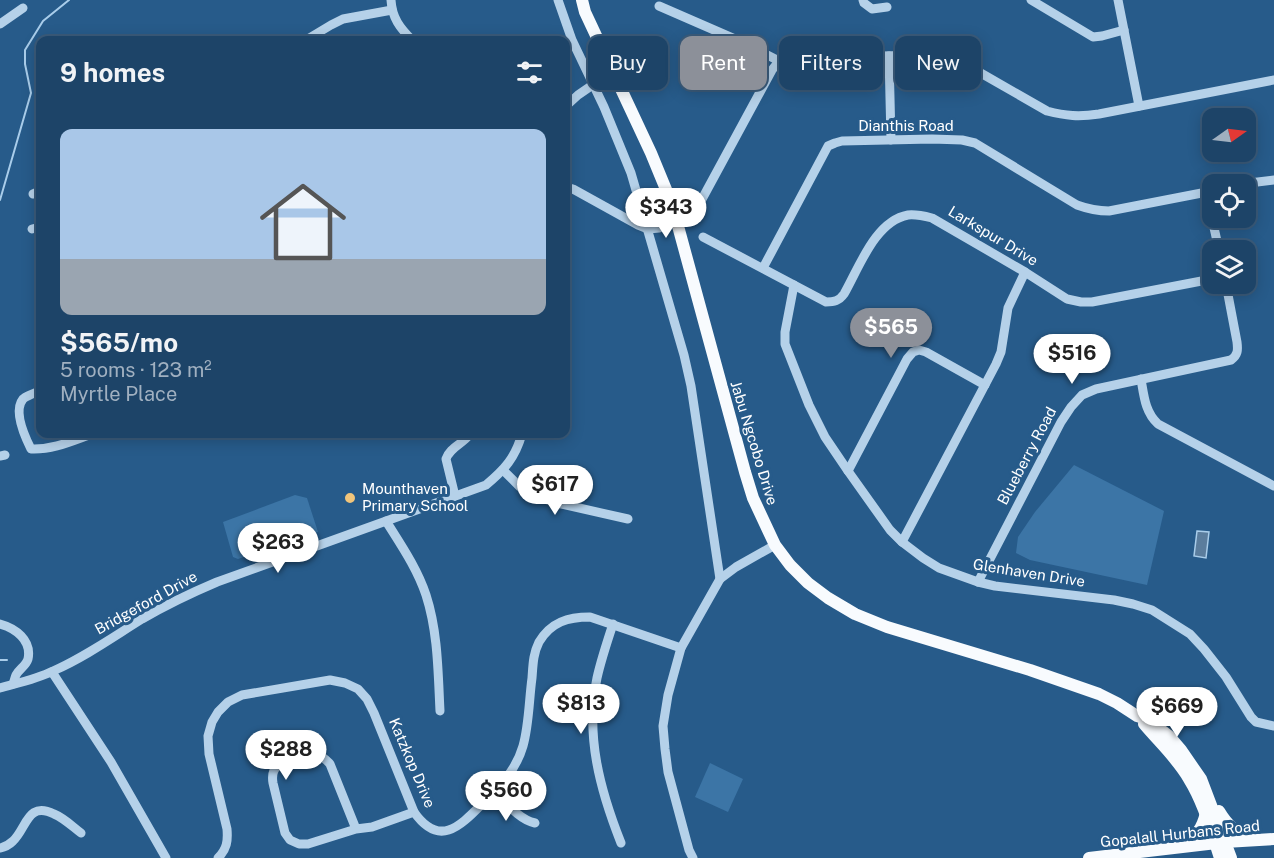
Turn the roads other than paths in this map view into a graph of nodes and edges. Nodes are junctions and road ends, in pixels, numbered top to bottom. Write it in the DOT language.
graph roads {
  1 [pos="558,0"];
  2 [pos="582,0"];
  3 [pos="863,0"];
  4 [pos="1031,0"];
  5 [pos="1118,0"];
  6 [pos="392,5"];
  7 [pos="658,6"];
  8 [pos="887,7"];
  9 [pos="23,8"];
  10 [pos="0,24"];
  11 [pos="1124,30"];
  12 [pos="313,36"];
  13 [pos="408,36"];
  14 [pos="883,56"];
  15 [pos="889,56"];
  16 [pos="779,61"];
  17 [pos="588,72"];
  18 [pos="1274,80"];
  19 [pos="588,88"];
  20 [pos="596,90"];
  21 [pos="570,102"];
  22 [pos="1139,106"];
  23 [pos="891,140"];
  24 [pos="1274,180"];
  25 [pos="1256,182"];
  26 [pos="570,188"];
  27 [pos="1202,193"];
  28 [pos="677,221"];
  29 [pos="648,229"];
  30 [pos="703,237"];
  31 [pos="763,268"];
  32 [pos="1025,272"];
  33 [pos="1202,281"];
  34 [pos="794,285"];
  35 [pos="1228,294"];
  36 [pos="1141,379"];
  37 [pos="985,385"];
  38 [pos="36,393"];
  39 [pos="80,438"];
  40 [pos="467,438"];
  41 [pos="521,438"];
  42 [pos="503,470"];
  43 [pos="848,471"];
  44 [pos="1274,486"];
  45 [pos="455,496"];
  46 [pos="628,519"];
  47 [pos="386,521"];
  48 [pos="902,542"];
  49 [pos="775,545"];
  50 [pos="720,579"];
  51 [pos="978,582"];
  52 [pos="0,624"];
  53 [pos="613,624"];
  54 [pos="681,648"];
  55 [pos="52,672"];
  56 [pos="13,684"];
  57 [pos="0,687"];
  58 [pos="440,711"];
  59 [pos="1137,716"];
  60 [pos="1274,726"];
  61 [pos="1201,779"];
  62 [pos="495,791"];
  63 [pos="414,812"];
  64 [pos="1206,813"];
  65 [pos="535,823"];
  66 [pos="356,829"];
  67 [pos="81,833"];
  68 [pos="1274,839"];
  69 [pos="1259,841"];
  70 [pos="621,843"];
  71 [pos="1220,843"];
  72 [pos="0,848"];
  73 [pos="1175,848"];
  74 [pos="166,858"];
  75 [pos="218,858"];
  76 [pos="693,858"];
  77 [pos="1089,858"];
  78 [pos="1220,858"];
  79 [pos="1231,858"];
  1 -- 17 [label="street"];
  2 -- 28 [label="main road, Jabu Ngcobo Drive"];
  3 -- 8 [label="street"];
  4 -- 11 [label="street"];
  5 -- 11 [label="street"];
  6 -- 12 [label="street"];
  6 -- 13 [label="street"];
  7 -- 16 [label="street"];
  9 -- 10 [label="street"];
  11 -- 22 [label="street"];
  14 -- 15 [label="street"];
  15 -- 22 [label="street"];
  15 -- 23 [label="street"];
  16 -- 28 [label="street"];
  18 -- 22 [label="street"];
  19 -- 21 [label="street"];
  20 -- 29 [label="street"];
  23 -- 27 [label="street, Dianthis Road"];
  23 -- 31 [label="street, Dianthis Road"];
  24 -- 25 [label="street"];
  26 -- 29 [label="street"];
  28 -- 29 [label="street"];
  28 -- 49 [label="main road, Jabu Ngcobo Drive"];
  29 -- 50 [label="street"];
  30 -- 31 [label="street, Larkspur Drive"];
  31 -- 34 [label="street, Larkspur Drive"];
  32 -- 33 [label="street, Larkspur Drive"];
  32 -- 34 [label="street, Larkspur Drive"];
  32 -- 37 [label="street"];
  34 -- 43 [label="street, Glenhaven Drive"];
  35 -- 36 [label="street, Blueberry Road"];
  36 -- 44 [label="street"];
  36 -- 51 [label="street, Blueberry Road"];
  37 -- 43 [label="street"];
  37 -- 48 [label="street"];
  38 -- 39 [label="street"];
  40 -- 45 [label="street"];
  41 -- 42 [label="street, Bridgeford Drive"];
  42 -- 45 [label="street, Bridgeford Drive"];
  42 -- 46 [label="street"];
  43 -- 48 [label="street, Glenhaven Drive"];
  45 -- 47 [label="street, Bridgeford Drive"];
  47 -- 55 [label="street, Bridgeford Drive"];
  47 -- 58 [label="street"];
  48 -- 51 [label="street, Glenhaven Drive"];
  49 -- 50 [label="street"];
  49 -- 59 [label="main road, Jabu Ngcobo Drive"];
  50 -- 54 [label="street"];
  51 -- 60 [label="street, Glenhaven Drive"];
  52 -- 56 [label="street"];
  53 -- 54 [label="street, Katzkop Drive"];
  53 -- 62 [label="street, Katzkop Drive"];
  53 -- 70 [label="street"];
  54 -- 76 [label="street"];
  55 -- 56 [label="street, Bridgeford Drive"];
  55 -- 74 [label="street"];
  56 -- 57 [label="street, Bridgeford Drive"];
  59 -- 61 [label="main road, Jabu Ngcobo Drive"];
  59 -- 64 [label="main road, Jabu Ngcobo Drive"];
  61 -- 69 [label="main road"];
  61 -- 71 [label="main road, Jabu Ngcobo Drive"];
  62 -- 63 [label="street, Katzkop Drive"];
  62 -- 65 [label="street"];
  63 -- 66 [label="street"];
  63 -- 75 [label="street, Katzkop Drive"];
  64 -- 71 [label="main road, Jabu Ngcobo Drive"];
  64 -- 73 [label="main road"];
  66 -- 66 [label="street"];
  67 -- 72 [label="street"];
  68 -- 69 [label="main road, Gopalall Hurbans Road"];
  69 -- 71 [label="main road, Gopalall Hurbans Road"];
  71 -- 73 [label="main road, Gopalall Hurbans Road"];
  71 -- 78 [label="main road, Jabu Ngcobo Drive"];
  71 -- 79 [label="main road, Jabu Ngcobo Drive"];
  73 -- 77 [label="main road, Gopalall Hurbans Road"];
}
